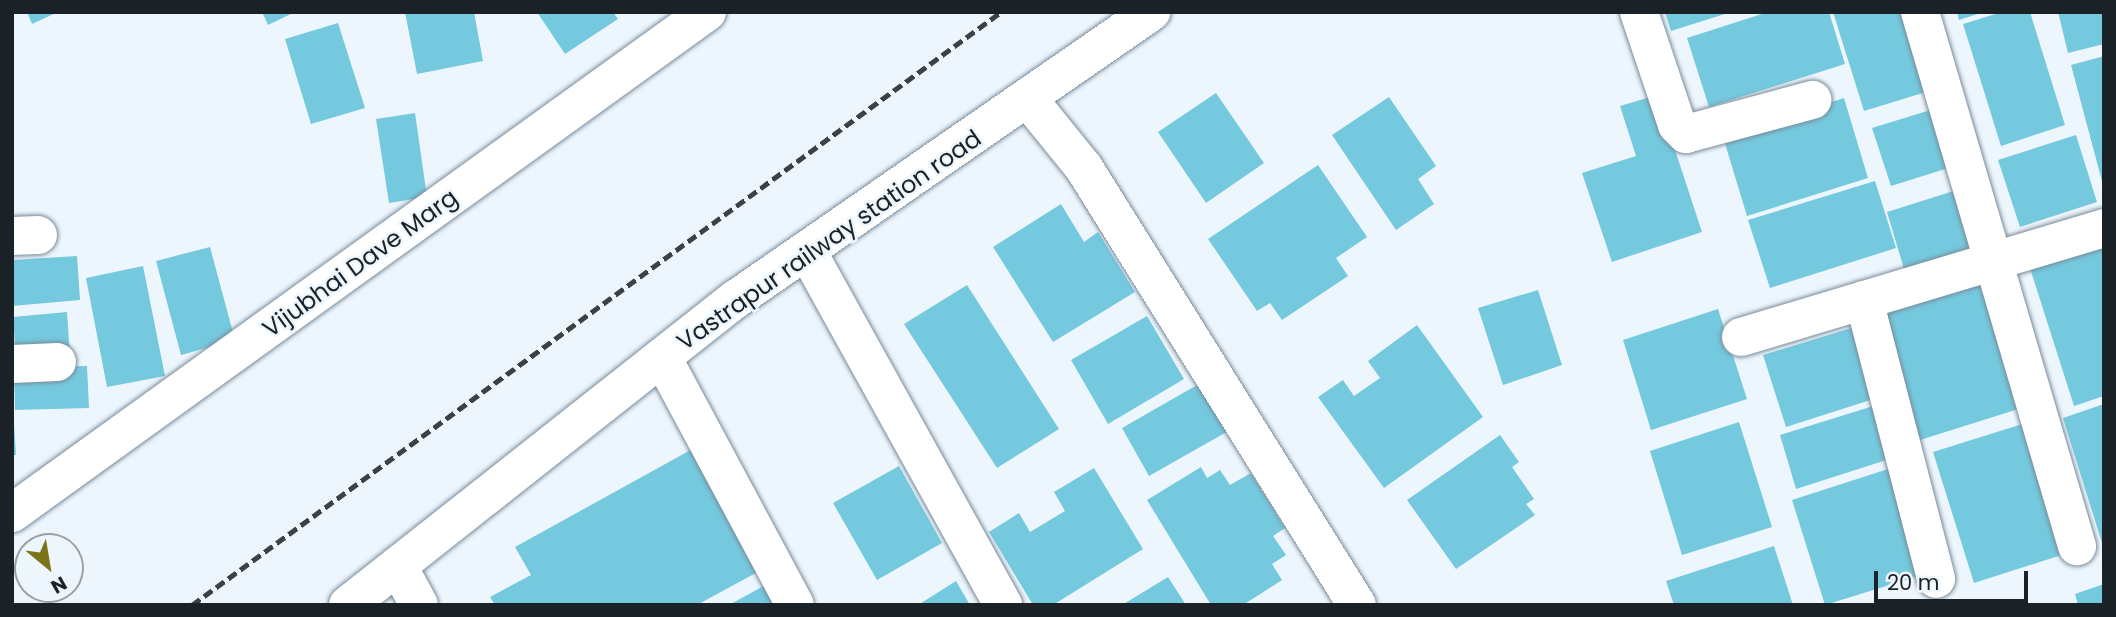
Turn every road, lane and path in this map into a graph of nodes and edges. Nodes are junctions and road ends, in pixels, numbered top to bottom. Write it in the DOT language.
graph roads {
  1 [pos="707,12"];
  2 [pos="1151,12"];
  3 [pos="1639,12"];
  4 [pos="1920,12"];
  5 [pos="1029,100"];
  6 [pos="1812,100"];
  7 [pos="2104,228"];
  8 [pos="807,251"];
  9 [pos="1994,260"];
  10 [pos="1864,300"];
  11 [pos="1741,337"];
  12 [pos="662,357"];
  13 [pos="57,362"];
  14 [pos="12,364"];
  15 [pos="12,513"];
  16 [pos="2077,546"];
  17 [pos="398,566"];
  18 [pos="1936,579"];
  19 [pos="348,605"];
  20 [pos="419,605"];
  21 [pos="795,605"];
  22 [pos="1003,605"];
  23 [pos="1357,605"];
  1 -- 15 [label="street, Vijubhai Dave Marg"];
  2 -- 5 [label="street, Vastrapur railway station road"];
  3 -- 6 [label="street"];
  4 -- 9 [label="street"];
  5 -- 8 [label="street, Vastrapur railway station road"];
  5 -- 23 [label="street"];
  7 -- 9 [label="street"];
  8 -- 12 [label="street, Vastrapur railway station road"];
  8 -- 22 [label="street"];
  9 -- 10 [label="street"];
  9 -- 16 [label="street"];
  10 -- 11 [label="street"];
  10 -- 18 [label="street"];
  12 -- 17 [label="street, Vastrapur railway station road"];
  12 -- 21 [label="street"];
  13 -- 14 [label="street"];
  17 -- 19 [label="street, Vastrapur railway station road"];
  17 -- 20 [label="street"];
}
